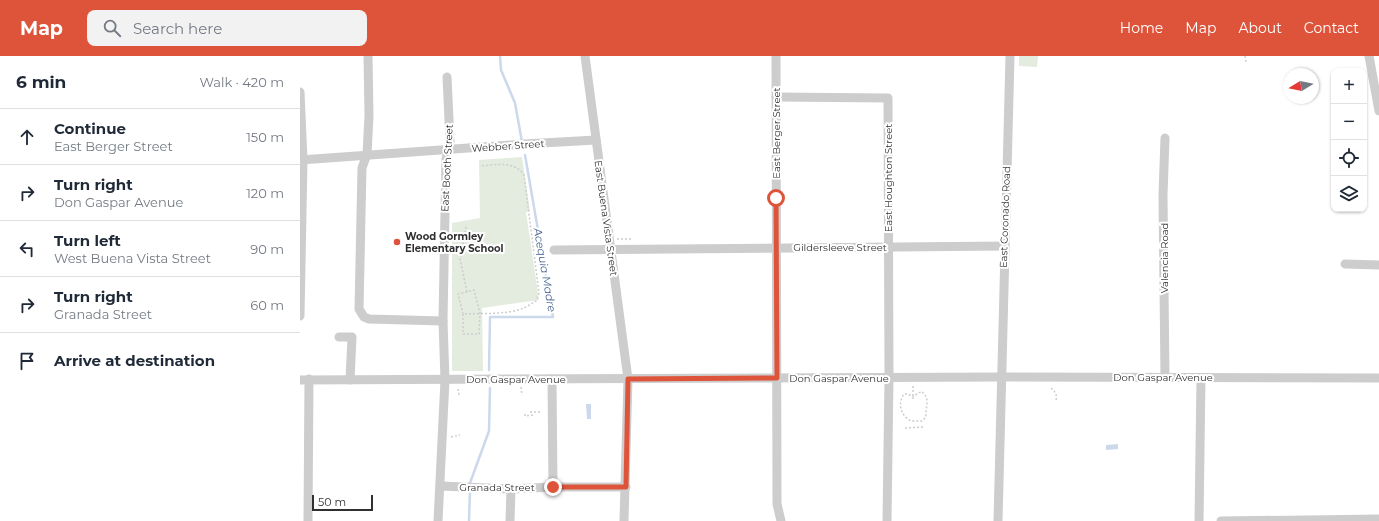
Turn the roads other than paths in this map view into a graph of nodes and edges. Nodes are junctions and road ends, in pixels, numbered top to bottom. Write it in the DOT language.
graph roads {
  1 [pos="368,56"];
  2 [pos="585,56"];
  3 [pos="776,56"];
  4 [pos="1010,56"];
  5 [pos="1369,56"];
  6 [pos="447,77"];
  7 [pos="300,92"];
  8 [pos="776,97"];
  9 [pos="1379,111"];
  10 [pos="1165,138"];
  11 [pos="596,140"];
  12 [pos="448,150"];
  13 [pos="367,154"];
  14 [pos="302,160"];
  15 [pos="1004,246"];
  16 [pos="777,247"];
  17 [pos="888,247"];
  18 [pos="610,249"];
  19 [pos="554,250"];
  20 [pos="1345,264"];
  21 [pos="1379,265"];
  22 [pos="300,316"];
  23 [pos="443,320"];
  24 [pos="338,337"];
  25 [pos="1001,377"];
  26 [pos="777,378"];
  27 [pos="889,378"];
  28 [pos="1165,378"];
  29 [pos="1201,378"];
  30 [pos="1379,378"];
  31 [pos="552,379"];
  32 [pos="628,379"];
  33 [pos="304,380"];
  34 [pos="350,380"];
  35 [pos="445,380"];
  36 [pos="441,486"];
  37 [pos="553,487"];
  38 [pos="626,487"];
  39 [pos="511,489"];
  40 [pos="1379,518"];
  41 [pos="308,521"];
  42 [pos="438,521"];
  43 [pos="510,521"];
  44 [pos="624,521"];
  45 [pos="781,521"];
  46 [pos="887,521"];
  47 [pos="998,521"];
  48 [pos="1199,521"];
  49 [pos="1221,521"];
  1 -- 13 [label="street"];
  2 -- 11 [label="street, East Buena Vista Street"];
  3 -- 8 [label="street, East Berger Street"];
  4 -- 15 [label="street, East Coronado Road"];
  5 -- 9 [label="street"];
  6 -- 12 [label="street, East Booth Street"];
  7 -- 14 [label="street"];
  8 -- 16 [label="street, East Berger Street"];
  8 -- 17 [label="street, East Houghton Street"];
  10 -- 28 [label="street, Valencia Road"];
  11 -- 12 [label="street, Webber Street"];
  11 -- 18 [label="street, East Buena Vista Street"];
  12 -- 13 [label="street, Webber Street"];
  12 -- 23 [label="street, East Booth Street"];
  13 -- 14 [label="street, Webber Street"];
  13 -- 23 [label="street"];
  14 -- 22 [label="street"];
  15 -- 17 [label="street, Gildersleeve Street"];
  15 -- 25 [label="street, East Coronado Road"];
  16 -- 17 [label="street, Gildersleeve Street"];
  16 -- 18 [label="street, Gildersleeve Street"];
  16 -- 26 [label="street, East Berger Street"];
  17 -- 27 [label="street, East Houghton Street"];
  18 -- 19 [label="street, Gildersleeve Street"];
  18 -- 32 [label="street, East Buena Vista Street"];
  20 -- 21 [label="street"];
  23 -- 35 [label="street, East Booth Street"];
  24 -- 34 [label="street"];
  25 -- 27 [label="street, Don Gaspar Avenue"];
  25 -- 28 [label="street, Don Gaspar Avenue"];
  25 -- 47 [label="street, East Coronado Road"];
  26 -- 27 [label="street, Don Gaspar Avenue"];
  26 -- 32 [label="street, Don Gaspar Avenue"];
  26 -- 45 [label="street, East Berger Street"];
  27 -- 46 [label="street, East Houghton Street"];
  28 -- 29 [label="street, Don Gaspar Avenue"];
  29 -- 30 [label="street, Don Gaspar Avenue"];
  29 -- 48 [label="street"];
  31 -- 32 [label="street, Don Gaspar Avenue"];
  31 -- 35 [label="street, Don Gaspar Avenue"];
  31 -- 37 [label="street"];
  32 -- 38 [label="street, East Buena Vista Street"];
  33 -- 34 [label="street, Don Gaspar Avenue"];
  33 -- 41 [label="street"];
  34 -- 35 [label="street, Don Gaspar Avenue"];
  35 -- 36 [label="street, East Booth Street"];
  36 -- 39 [label="street, Granada Street"];
  36 -- 42 [label="street, East Booth Street"];
  37 -- 38 [label="street, Granada Street"];
  37 -- 39 [label="street, Granada Street"];
  38 -- 44 [label="street, East Buena Vista Street"];
  39 -- 43 [label="street"];
  40 -- 49 [label="street"];
}
